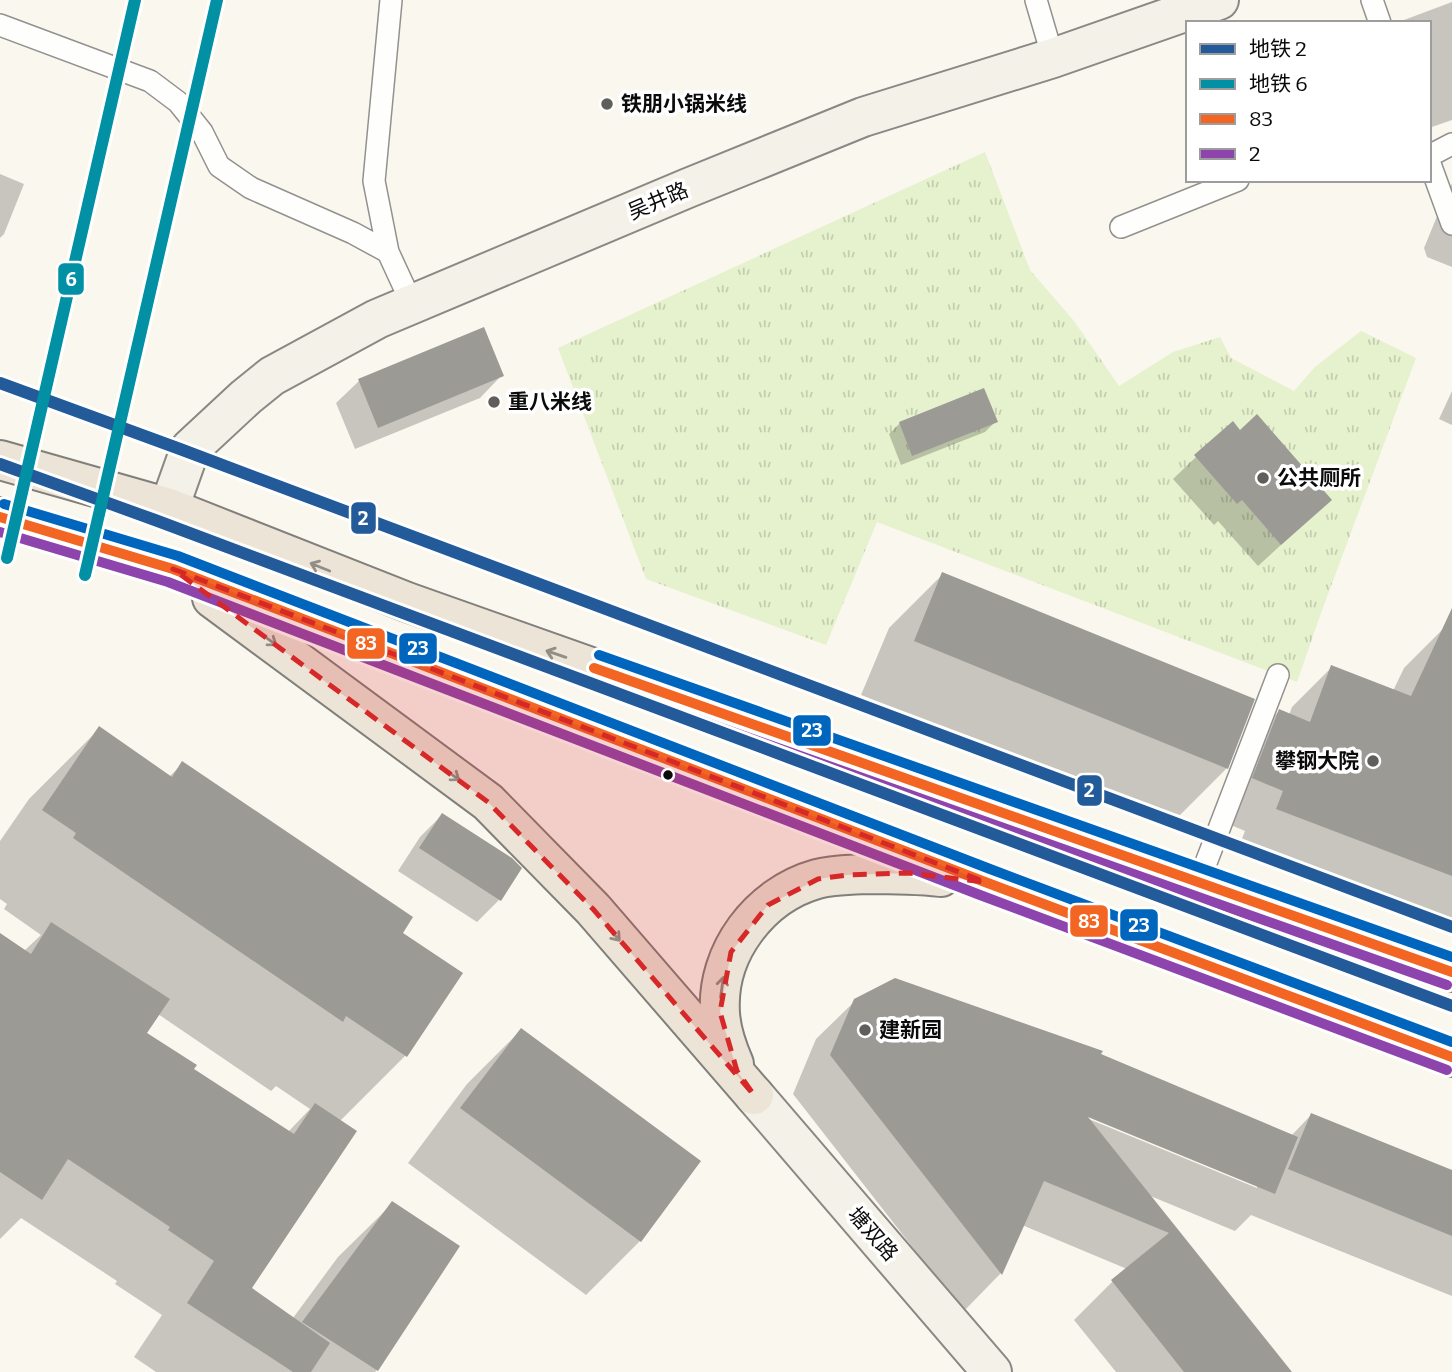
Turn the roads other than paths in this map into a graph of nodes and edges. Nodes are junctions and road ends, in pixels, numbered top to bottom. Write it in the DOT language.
graph roads {
  1 [pos="391,0"];
  2 [pos="1036,0"];
  3 [pos="1219,0"];
  4 [pos="1372,0"];
  5 [pos="1379,21"];
  6 [pos="0,24"];
  7 [pos="1054,58"];
  8 [pos="1452,144"];
  9 [pos="1431,158"];
  10 [pos="1431,165"];
  11 [pos="1233,182"];
  12 [pos="1452,224"];
  13 [pos="1121,227"];
  14 [pos="388,252"];
  15 [pos="412,304"];
  16 [pos="0,460"];
  17 [pos="169,508"];
  18 [pos="0,517"];
  19 [pos="173,569"];
  20 [pos="1278,675"];
  21 [pos="1199,881"];
  22 [pos="985,882"];
  23 [pos="1452,972"];
  24 [pos="1452,1057"];
  25 [pos="754,1095"];
  26 [pos="992,1372"];
  1 -- 14 [label="lane"];
  2 -- 7 [label="lane"];
  3 -- 7 [label="street, 吴井路"];
  4 -- 5 [label="lane"];
  6 -- 14 [label="lane"];
  7 -- 15 [label="street, 吴井路"];
  8 -- 9 [label="lane"];
  10 -- 12 [label="lane"];
  11 -- 13 [label="lane"];
  14 -- 15 [label="lane"];
  15 -- 17 [label="street, 吴井路"];
  16 -- 17 [label="main road"];
  21 -- 17 [label="main road, one-way"];
  18 -- 19 [label="main road"];
  19 -- 22 [label="main road"];
  19 -- 25 [label="main road, one-way"];
  20 -- 21 [label="lane"];
  21 -- 23 [label="main road"];
  22 -- 24 [label="main road"];
  25 -- 22 [label="main road, one-way"];
  25 -- 26 [label="street, 塘双路"];
}
